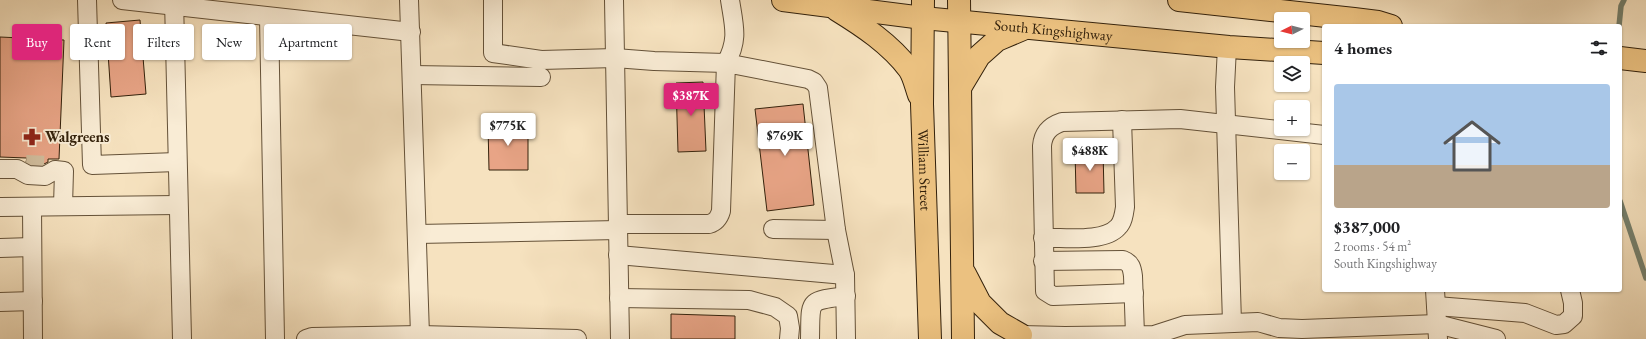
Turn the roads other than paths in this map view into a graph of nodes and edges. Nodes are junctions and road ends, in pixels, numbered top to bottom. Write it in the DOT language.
graph roads {
  1 [pos="87,0"];
  2 [pos="122,0"];
  3 [pos="410,0"];
  4 [pos="493,0"];
  5 [pos="614,0"];
  6 [pos="730,0"];
  7 [pos="782,0"];
  8 [pos="959,0"];
  9 [pos="1179,0"];
  10 [pos="1340,0"];
  11 [pos="173,3"];
  12 [pos="829,6"];
  13 [pos="923,9"];
  14 [pos="1316,14"];
  15 [pos="1353,15"];
  16 [pos="269,16"];
  17 [pos="960,22"];
  18 [pos="1385,24"];
  19 [pos="1026,28"];
  20 [pos="411,32"];
  21 [pos="1227,47"];
  22 [pos="1318,51"];
  23 [pos="615,58"];
  24 [pos="1622,58"];
  25 [pos="1646,61"];
  26 [pos="726,63"];
  27 [pos="412,75"];
  28 [pos="541,78"];
  29 [pos="961,87"];
  30 [pos="922,104"];
  31 [pos="1122,120"];
  32 [pos="1227,124"];
  33 [pos="1322,135"];
  34 [pos="177,162"];
  35 [pos="14,167"];
  36 [pos="178,205"];
  37 [pos="63,206"];
  38 [pos="0,207"];
  39 [pos="32,207"];
  40 [pos="618,227"];
  41 [pos="773,229"];
  42 [pos="836,230"];
  43 [pos="417,234"];
  44 [pos="1043,238"];
  45 [pos="32,247"];
  46 [pos="0,248"];
  47 [pos="618,256"];
  48 [pos="1044,261"];
  49 [pos="963,271"];
  50 [pos="845,275"];
  51 [pos="1570,292"];
  52 [pos="1134,293"];
  53 [pos="846,296"];
  54 [pos="619,298"];
  55 [pos="1436,298"];
  56 [pos="33,301"];
  57 [pos="0,302"];
  58 [pos="1232,323"];
  59 [pos="1437,332"];
  60 [pos="1342,333"];
  61 [pos="420,335"];
  62 [pos="1135,335"];
  63 [pos="1466,335"];
  64 [pos="1025,337"];
  65 [pos="33,339"];
  66 [pos="182,339"];
  67 [pos="276,339"];
  68 [pos="306,339"];
  69 [pos="577,339"];
  70 [pos="620,339"];
  71 [pos="790,339"];
  72 [pos="810,339"];
  73 [pos="846,339"];
  74 [pos="930,339"];
  75 [pos="963,339"];
  76 [pos="1496,339"];
  1 -- 34 [label="lane"];
  2 -- 11 [label="lane"];
  3 -- 20 [label="lane"];
  4 -- 23 [label="lane"];
  5 -- 23 [label="lane"];
  6 -- 26 [label="lane"];
  7 -- 12 [label="main road, South Kingshighway"];
  8 -- 17 [label="main road"];
  9 -- 14 [label="main road"];
  10 -- 14 [label="main road"];
  11 -- 16 [label="lane"];
  11 -- 34 [label="lane"];
  12 -- 13 [label="main road, South Kingshighway"];
  12 -- 30 [label="main road"];
  13 -- 17 [label="main road, South Kingshighway"];
  13 -- 30 [label="main road, William Street"];
  14 -- 15 [label="main road"];
  15 -- 18 [label="main road"];
  16 -- 20 [label="lane"];
  16 -- 67 [label="lane"];
  17 -- 19 [label="main road, South Kingshighway"];
  17 -- 29 [label="main road"];
  19 -- 21 [label="main road, South Kingshighway"];
  19 -- 29 [label="main road"];
  20 -- 27 [label="lane"];
  21 -- 22 [label="main road, South Kingshighway"];
  21 -- 32 [label="lane"];
  23 -- 26 [label="lane"];
  23 -- 40 [label="lane"];
  24 -- 25 [label="main road"];
  26 -- 40 [label="lane"];
  26 -- 42 [label="lane"];
  27 -- 28 [label="lane"];
  27 -- 43 [label="lane"];
  29 -- 49 [label="main road"];
  30 -- 74 [label="main road, William Street"];
  31 -- 32 [label="lane"];
  31 -- 44 [label="lane"];
  31 -- 44 [label="lane"];
  32 -- 33 [label="lane"];
  32 -- 58 [label="lane"];
  34 -- 36 [label="lane"];
  35 -- 37 [label="lane"];
  36 -- 37 [label="lane"];
  36 -- 66 [label="lane"];
  37 -- 39 [label="lane"];
  38 -- 39 [label="lane"];
  39 -- 45 [label="lane"];
  40 -- 43 [label="lane"];
  40 -- 47 [label="lane"];
  41 -- 42 [label="lane"];
  42 -- 50 [label="lane"];
  43 -- 61 [label="lane"];
  44 -- 48 [label="lane"];
  45 -- 46 [label="lane"];
  45 -- 56 [label="lane"];
  47 -- 50 [label="lane"];
  47 -- 54 [label="lane"];
  48 -- 52 [label="lane"];
  48 -- 52 [label="lane"];
  49 -- 64 [label="main road"];
  49 -- 75 [label="main road"];
  50 -- 53 [label="lane"];
  51 -- 55 [label="lane"];
  52 -- 62 [label="lane"];
  53 -- 72 [label="lane"];
  53 -- 73 [label="lane"];
  54 -- 70 [label="lane"];
  54 -- 71 [label="lane"];
  55 -- 59 [label="lane"];
  56 -- 57 [label="lane"];
  56 -- 65 [label="lane"];
  58 -- 60 [label="lane"];
  58 -- 62 [label="lane"];
  59 -- 60 [label="lane"];
  59 -- 63 [label="lane"];
  61 -- 68 [label="lane"];
  61 -- 69 [label="lane"];
  62 -- 64 [label="lane"];
  63 -- 76 [label="lane"];
}
